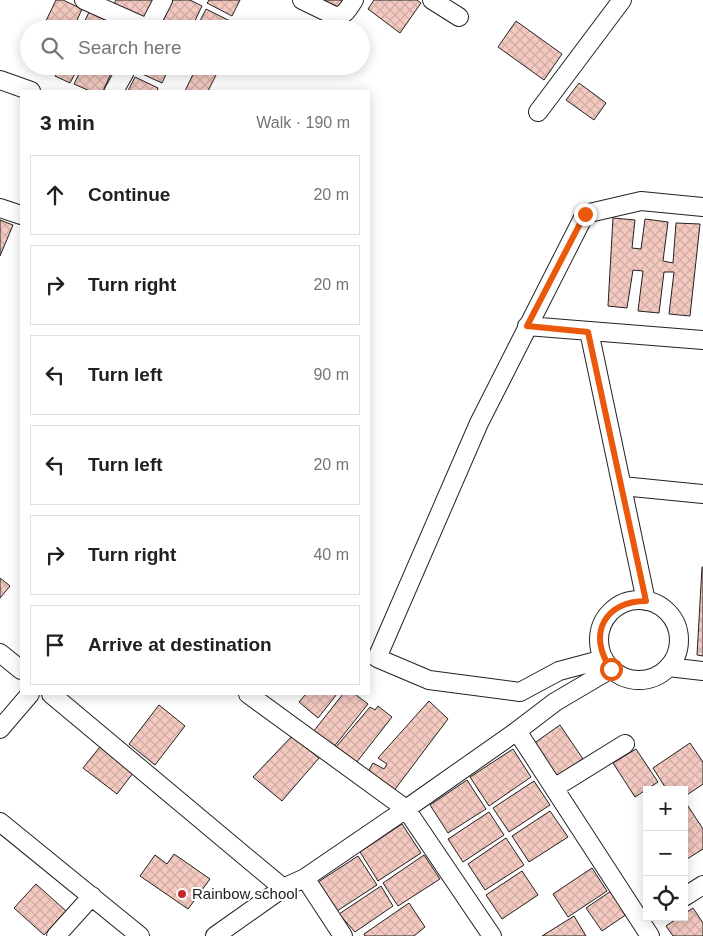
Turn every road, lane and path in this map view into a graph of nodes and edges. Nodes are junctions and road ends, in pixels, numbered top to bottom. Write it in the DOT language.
graph roads {
  1 [pos="84,0"];
  2 [pos="163,0"];
  3 [pos="302,0"];
  4 [pos="354,0"];
  5 [pos="432,0"];
  6 [pos="622,0"];
  7 [pos="459,17"];
  8 [pos="129,20"];
  9 [pos="153,20"];
  10 [pos="123,75"];
  11 [pos="0,80"];
  12 [pos="28,90"];
  13 [pos="115,90"];
  14 [pos="538,112"];
  15 [pos="703,207"];
  16 [pos="0,208"];
  17 [pos="20,215"];
  18 [pos="527,326"];
  19 [pos="588,332"];
  20 [pos="703,340"];
  21 [pos="622,486"];
  22 [pos="703,494"];
  23 [pos="646,601"];
  24 [pos="0,653"];
  25 [pos="607,664"];
  26 [pos="668,667"];
  27 [pos="20,669"];
  28 [pos="703,671"];
  29 [pos="29,695"];
  30 [pos="52,695"];
  31 [pos="249,695"];
  32 [pos="0,729"];
  33 [pos="517,731"];
  34 [pos="624,744"];
  35 [pos="554,788"];
  36 [pos="406,809"];
  37 [pos="0,822"];
  38 [pos="305,878"];
  39 [pos="703,885"];
  40 [pos="282,888"];
  41 [pos="688,894"];
  42 [pos="92,896"];
  43 [pos="647,925"];
  44 [pos="56,936"];
  45 [pos="140,936"];
  46 [pos="215,936"];
  47 [pos="342,936"];
  48 [pos="492,936"];
  1 -- 8 [label="street"];
  2 -- 9 [label="street"];
  3 -- 4 [label="street"];
  5 -- 7 [label="street"];
  6 -- 14 [label="street"];
  10 -- 13 [label="street"];
  11 -- 12 [label="street"];
  15 -- 18 [label="street"];
  16 -- 17 [label="street"];
  18 -- 19 [label="street"];
  18 -- 25 [label="street"];
  19 -- 20 [label="street"];
  19 -- 21 [label="street"];
  21 -- 22 [label="street"];
  21 -- 23 [label="street"];
  23 -- 25 [label="street"];
  23 -- 26 [label="street"];
  24 -- 27 [label="street"];
  25 -- 26 [label="street"];
  25 -- 33 [label="street"];
  26 -- 28 [label="street"];
  29 -- 32 [label="street"];
  30 -- 40 [label="street"];
  31 -- 36 [label="street"];
  33 -- 35 [label="street"];
  33 -- 36 [label="street"];
  34 -- 35 [label="street"];
  35 -- 43 [label="street"];
  36 -- 38 [label="street"];
  36 -- 48 [label="street"];
  37 -- 42 [label="street"];
  38 -- 40 [label="street"];
  38 -- 47 [label="street"];
  39 -- 41 [label="street"];
  40 -- 46 [label="street"];
  42 -- 44 [label="street"];
  42 -- 45 [label="street"];
}
